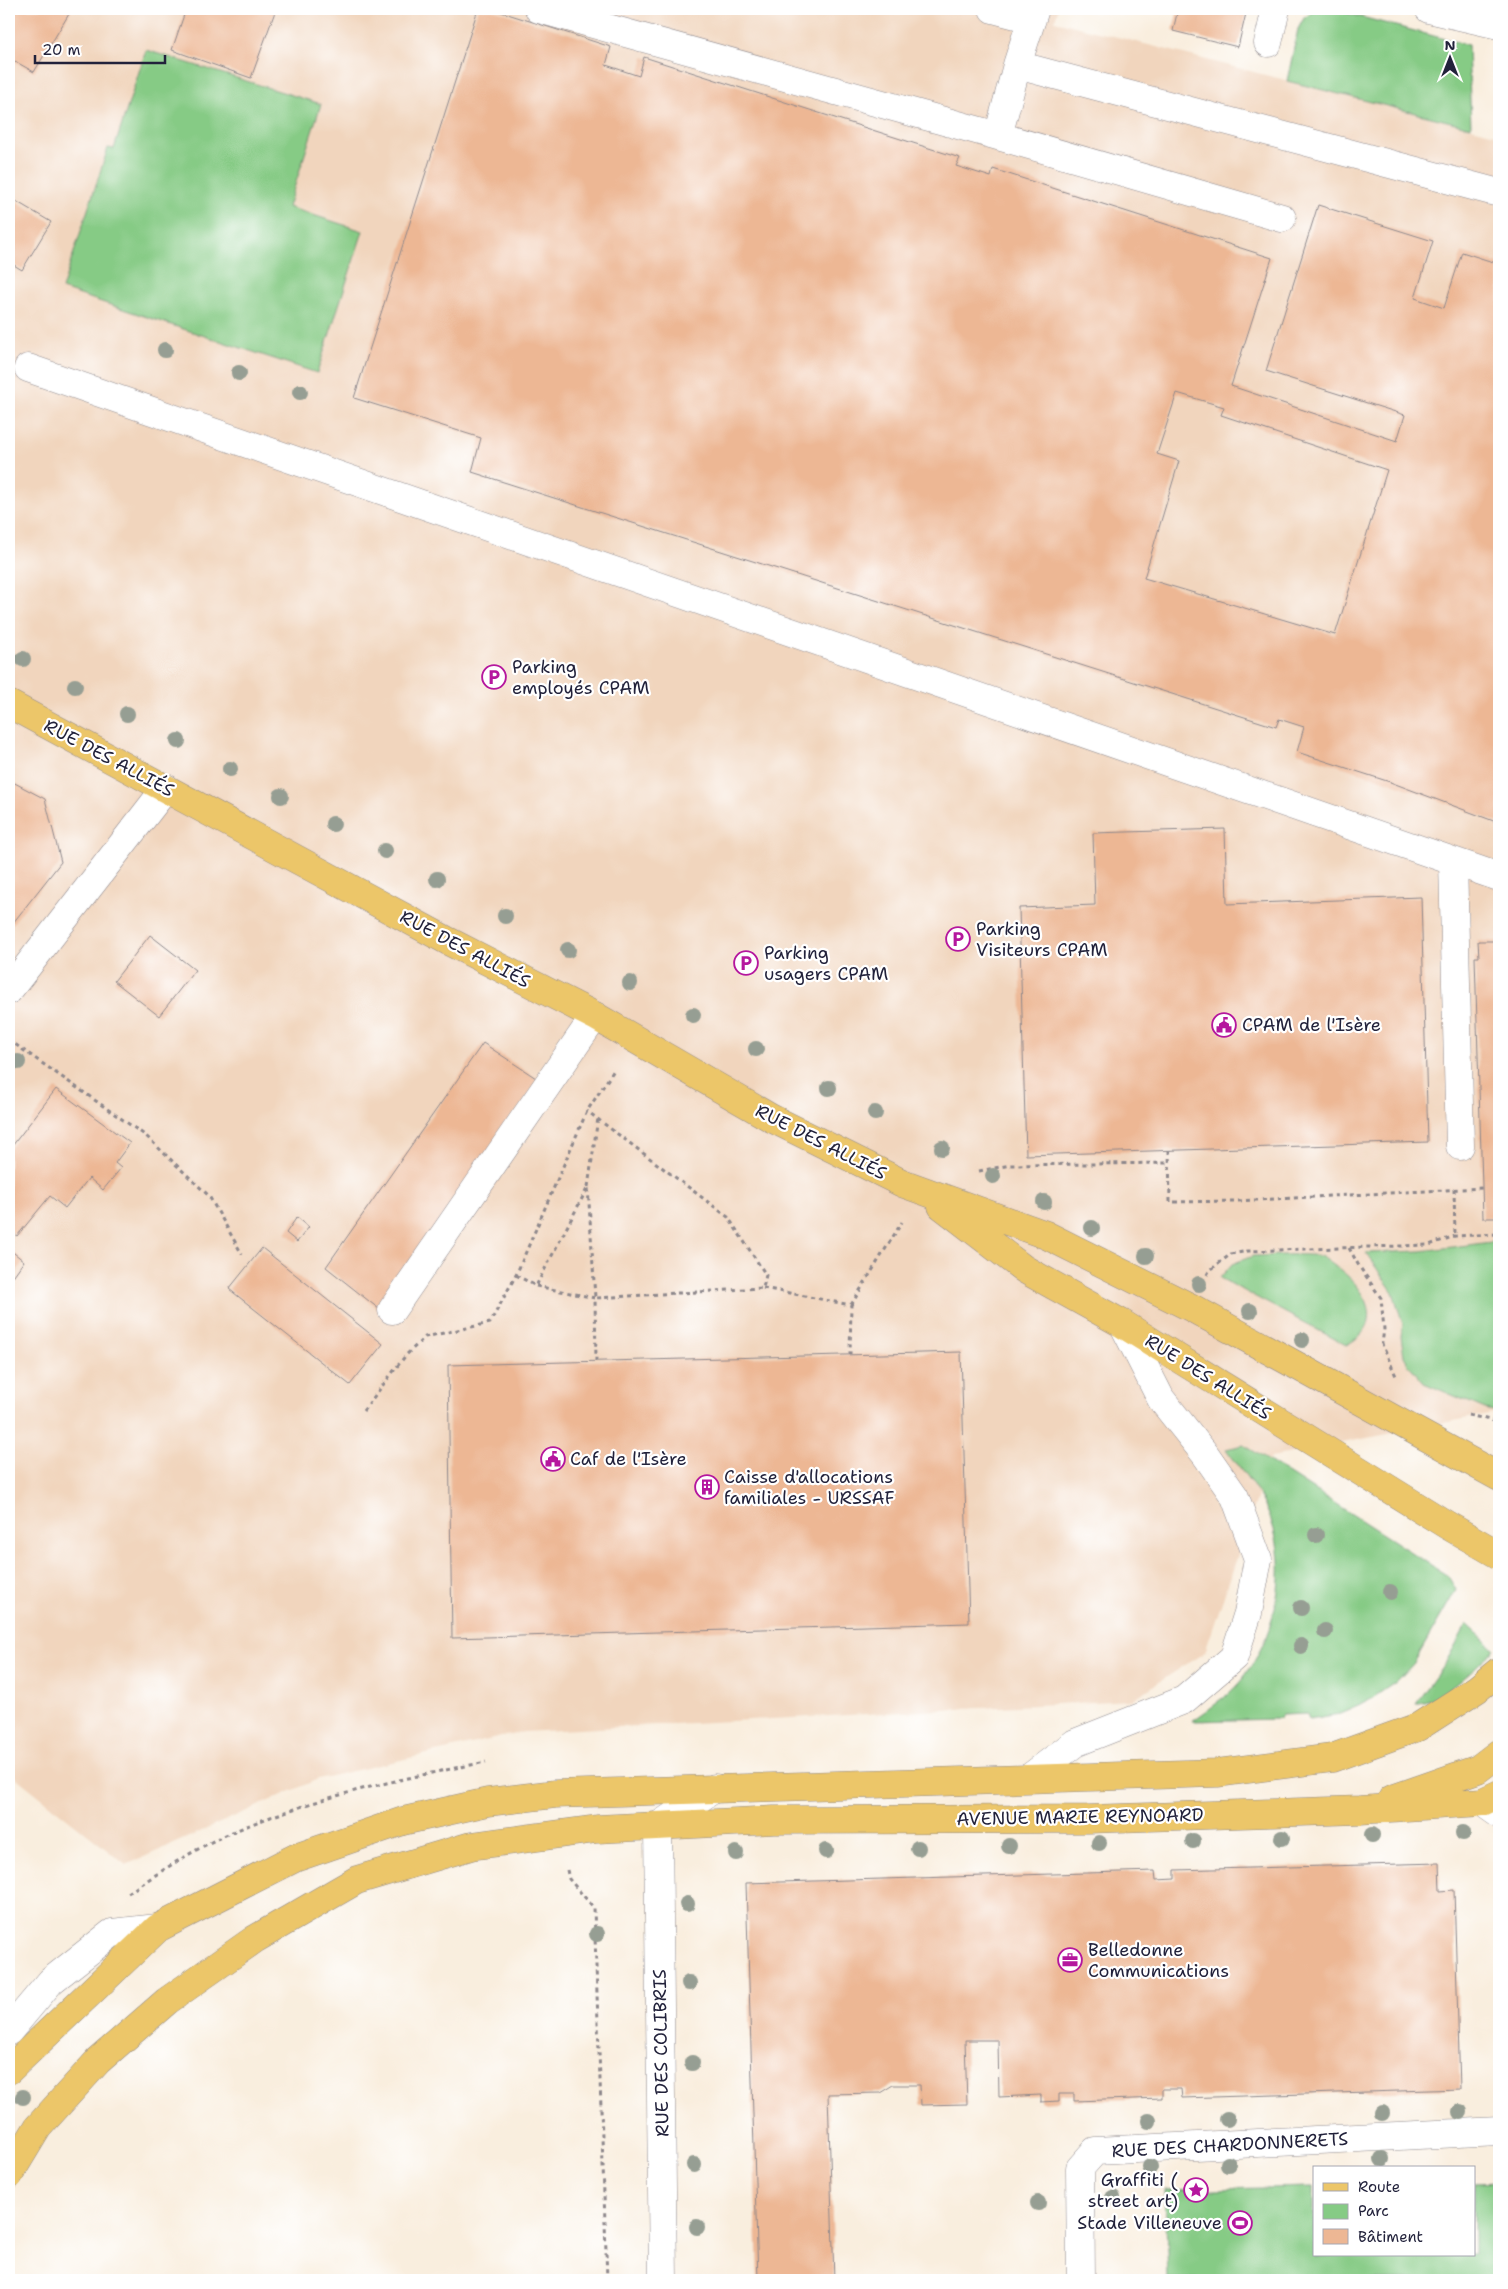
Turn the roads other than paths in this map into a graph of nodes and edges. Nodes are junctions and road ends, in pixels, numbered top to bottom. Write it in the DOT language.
graph roads {
  1 [pos="539,9"];
  2 [pos="993,9"];
  3 [pos="1276,9"];
  4 [pos="1429,9"];
  5 [pos="1034,14"];
  6 [pos="1499,25"];
  7 [pos="1268,43"];
  8 [pos="1017,65"];
  9 [pos="998,136"];
  10 [pos="1499,193"];
  11 [pos="1282,218"];
  12 [pos="28,368"];
  13 [pos="9,704"];
  14 [pos="166,788"];
  15 [pos="1453,861"];
  16 [pos="1499,877"];
  17 [pos="9,990"];
  18 [pos="595,1016"];
  19 [pos="1460,1146"];
  20 [pos="923,1191"];
  21 [pos="392,1310"];
  22 [pos="1123,1324"];
  23 [pos="1499,1477"];
  24 [pos="1499,1555"];
  25 [pos="1499,1671"];
  26 [pos="1499,1753"];
  27 [pos="1030,1778"];
  28 [pos="715,1788"];
  29 [pos="1493,1803"];
  30 [pos="1360,1810"];
  31 [pos="658,1826"];
  32 [pos="158,1928"];
  33 [pos="9,2031"];
  34 [pos="9,2070"];
  35 [pos="1499,2131"];
  36 [pos="9,2175"];
  37 [pos="663,2280"];
  38 [pos="1081,2280"];
  1 -- 9 [label="street"];
  2 -- 5 [label="street"];
  3 -- 7 [label="street"];
  4 -- 6 [label="street"];
  5 -- 8 [label="street"];
  8 -- 9 [label="street"];
  8 -- 10 [label="street"];
  9 -- 11 [label="street"];
  12 -- 15 [label="street"];
  13 -- 14 [label="main road, RUE DES ALLIÉS"];
  14 -- 17 [label="street"];
  14 -- 18 [label="main road, RUE DES ALLIÉS"];
  15 -- 16 [label="street"];
  15 -- 19 [label="street"];
  18 -- 20 [label="main road, RUE DES ALLIÉS"];
  18 -- 21 [label="street"];
  20 -- 22 [label="main road, RUE DES ALLIÉS"];
  20 -- 23 [label="main road, RUE DES ALLIÉS"];
  22 -- 24 [label="main road, RUE DES ALLIÉS"];
  22 -- 27 [label="street"];
  25 -- 27 [label="main road"];
  26 -- 30 [label="main road"];
  27 -- 28 [label="main road"];
  28 -- 31 [label="street"];
  28 -- 32 [label="main road"];
  29 -- 30 [label="main road, AVENUE MARIE REYNOARD"];
  30 -- 31 [label="main road, AVENUE MARIE REYNOARD"];
  31 -- 36 [label="main road, AVENUE MARIE REYNOARD"];
  31 -- 37 [label="street, RUE DES COLIBRIS"];
  32 -- 33 [label="street"];
  32 -- 34 [label="main road"];
  35 -- 38 [label="street, RUE DES CHARDONNERETS"];
}
